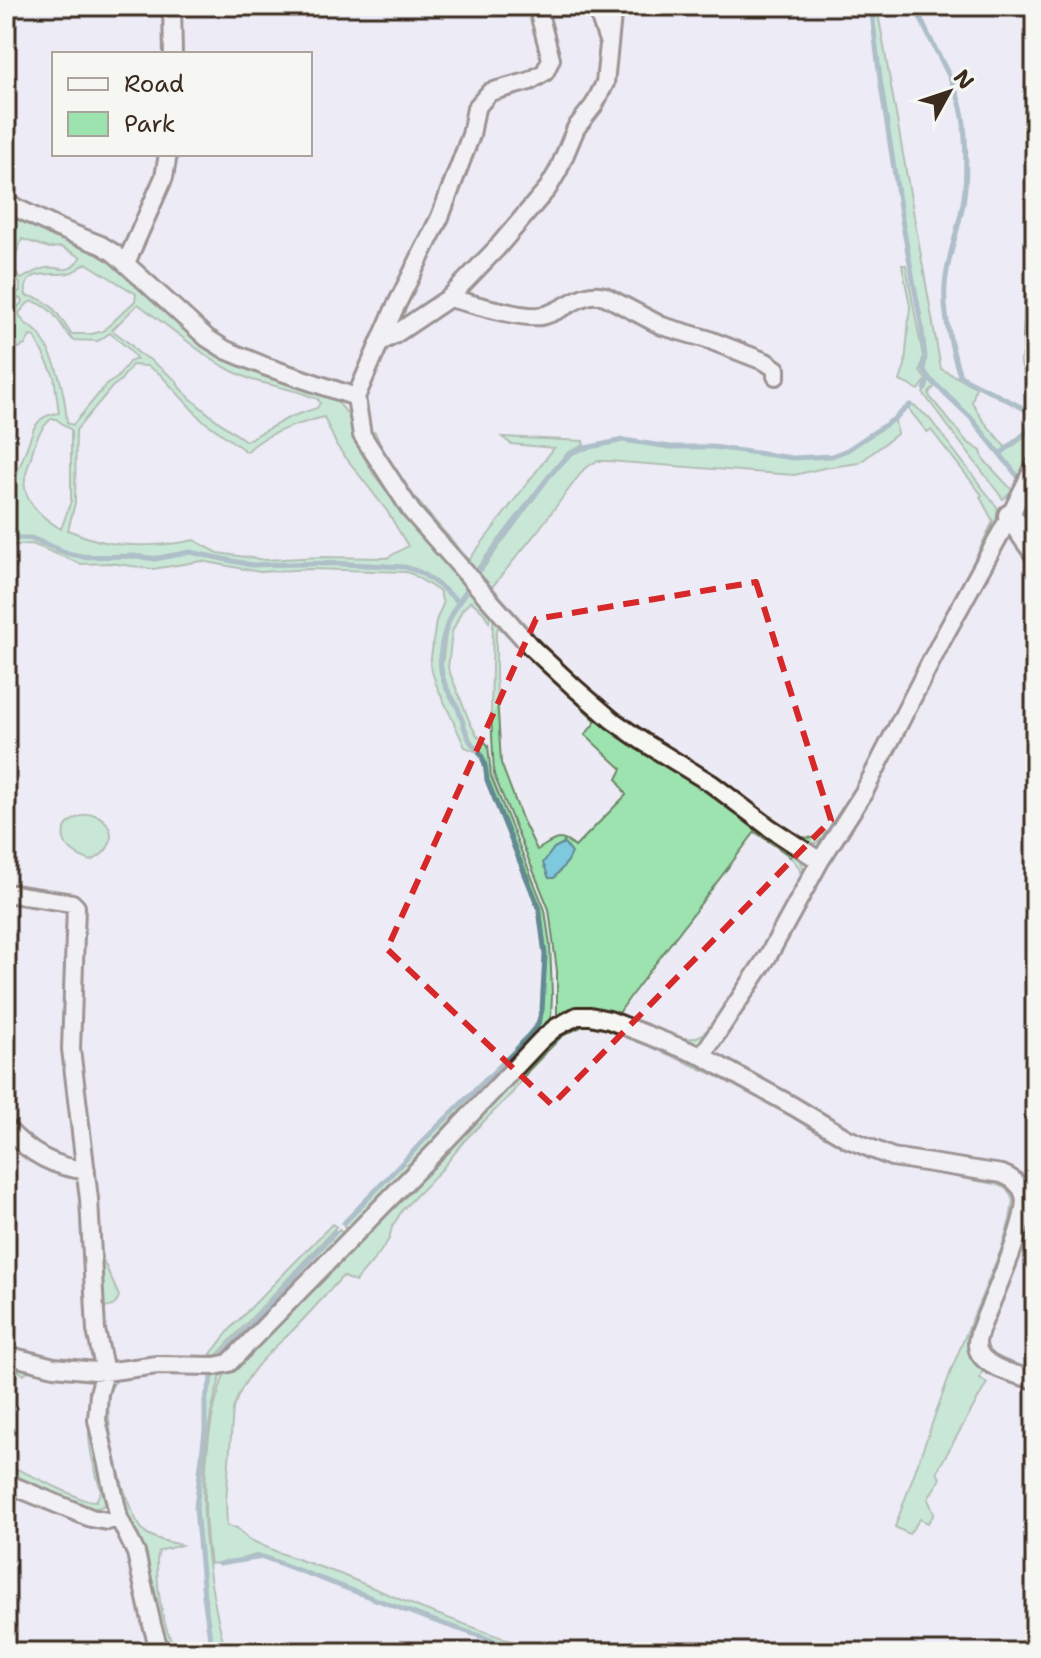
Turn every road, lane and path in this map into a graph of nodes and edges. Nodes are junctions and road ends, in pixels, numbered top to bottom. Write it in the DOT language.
graph roads {
  1 [pos="172,6"];
  2 [pos="537,6"];
  3 [pos="596,6"];
  4 [pos="613,6"];
  5 [pos="609,44"];
  6 [pos="173,52"];
  7 [pos="168,156"];
  8 [pos="6,203"];
  9 [pos="126,263"];
  10 [pos="1035,294"];
  11 [pos="449,298"];
  12 [pos="379,343"];
  13 [pos="1035,368"];
  14 [pos="776,376"];
  15 [pos="356,397"];
  16 [pos="1035,465"];
  17 [pos="1010,516"];
  18 [pos="1035,551"];
  19 [pos="820,861"];
  20 [pos="6,893"];
  21 [pos="702,1056"];
  22 [pos="6,1128"];
  23 [pos="86,1170"];
  24 [pos="6,1355"];
  25 [pos="105,1372"];
  26 [pos="1035,1380"];
  27 [pos="6,1483"];
  28 [pos="119,1518"];
  29 [pos="160,1652"];
  1 -- 6 [label="street"];
  2 -- 12 [label="street"];
  3 -- 5 [label="street"];
  4 -- 5 [label="street"];
  5 -- 11 [label="street"];
  7 -- 9 [label="street"];
  8 -- 9 [label="street"];
  9 -- 15 [label="street"];
  10 -- 13 [label="street"];
  11 -- 12 [label="street"];
  11 -- 14 [label="street"];
  12 -- 15 [label="street"];
  15 -- 19 [label="street"];
  16 -- 17 [label="street"];
  17 -- 18 [label="street"];
  17 -- 19 [label="street"];
  19 -- 21 [label="street"];
  20 -- 23 [label="street"];
  21 -- 25 [label="street"];
  21 -- 26 [label="street"];
  22 -- 23 [label="street"];
  23 -- 25 [label="street"];
  24 -- 25 [label="street"];
  25 -- 28 [label="street"];
  27 -- 28 [label="street"];
  28 -- 29 [label="street"];
}
